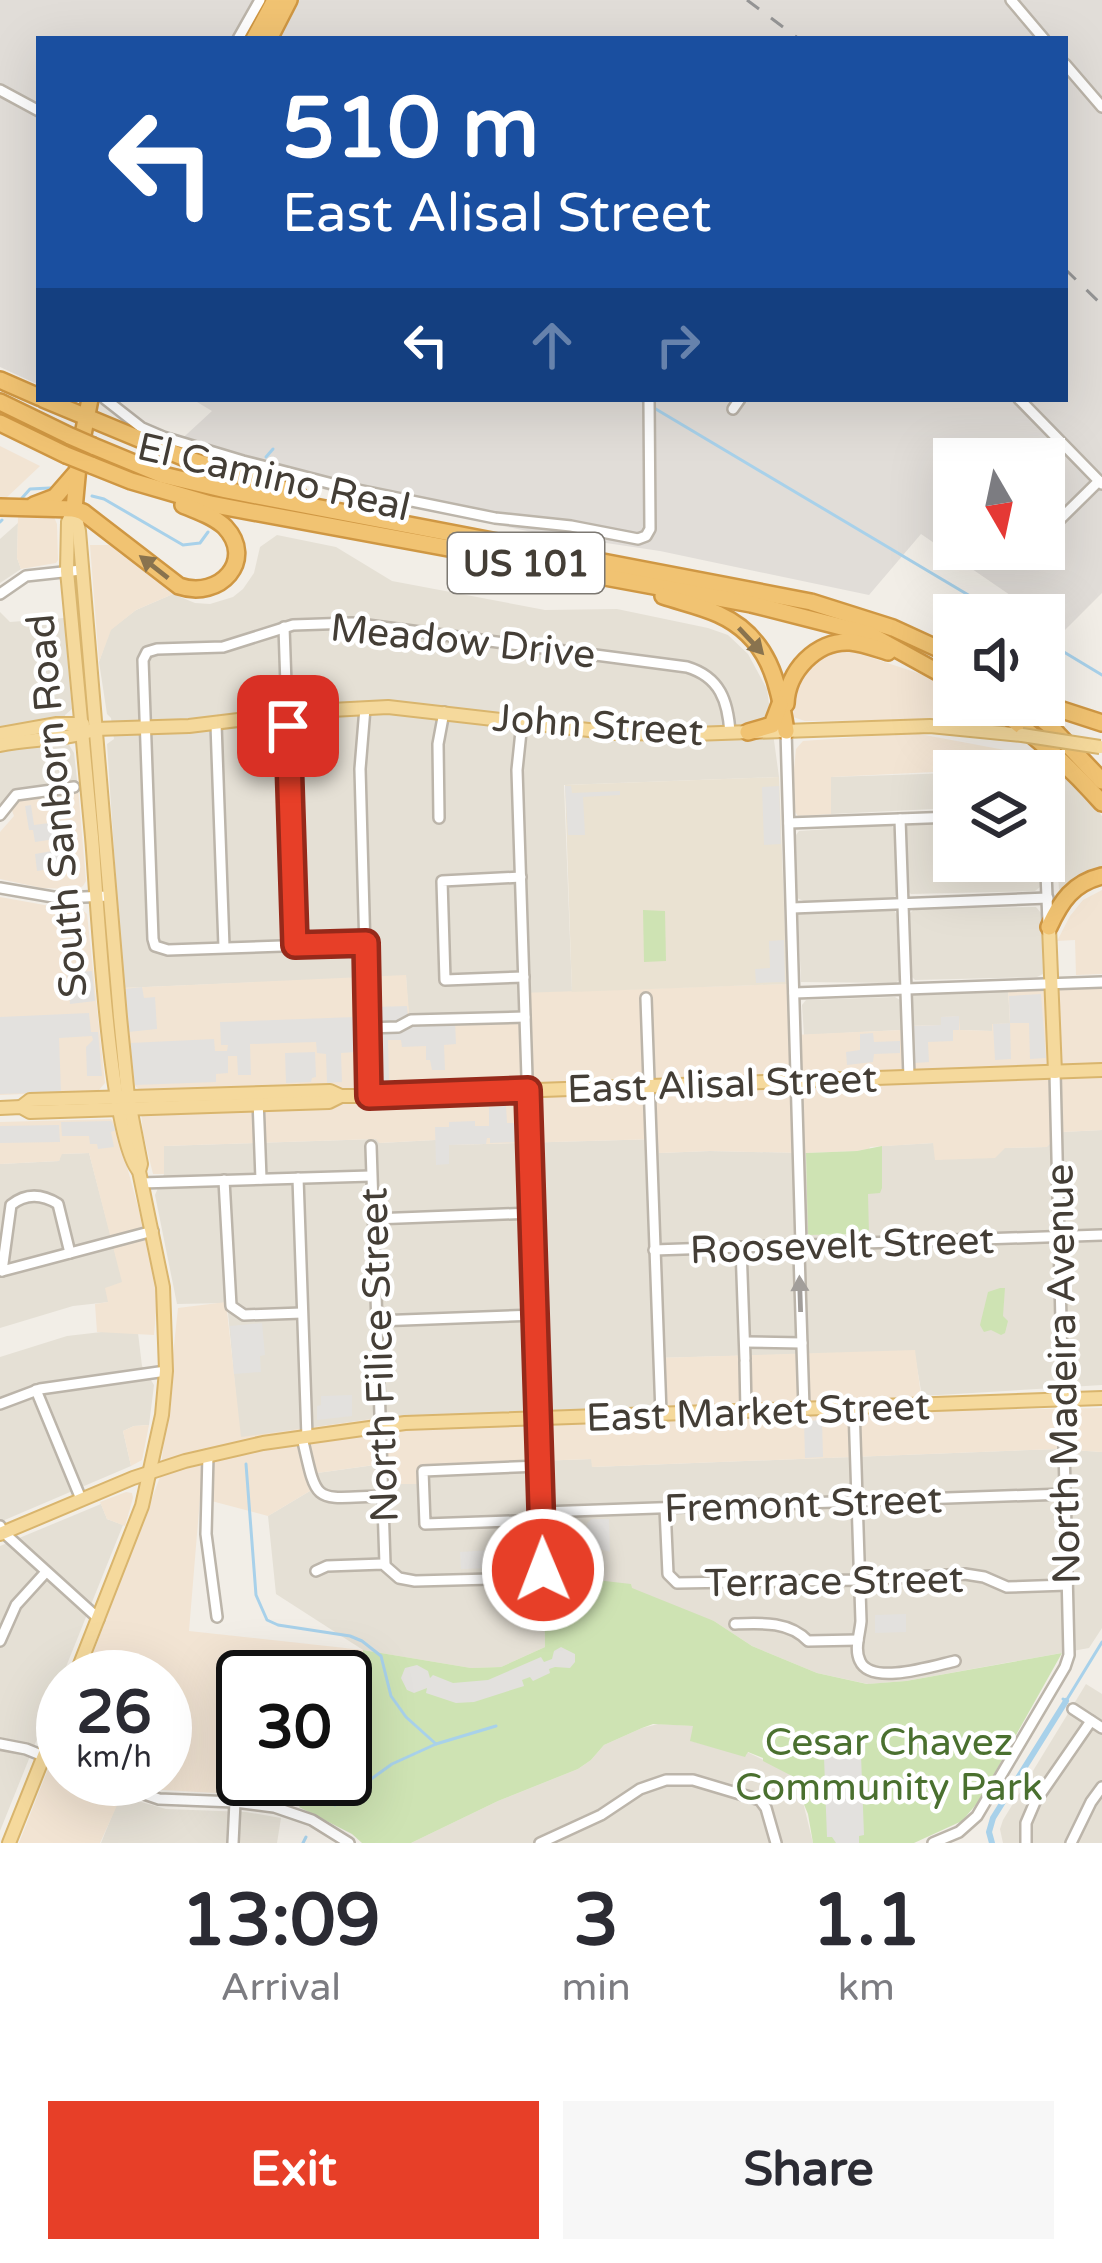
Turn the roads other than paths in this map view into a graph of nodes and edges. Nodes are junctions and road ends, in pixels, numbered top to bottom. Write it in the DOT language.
graph roads {
  1 [pos="260,0"];
  2 [pos="275,0"];
  3 [pos="289,0"];
  4 [pos="1011,0"];
  5 [pos="240,36"];
  6 [pos="256,36"];
  7 [pos="270,36"];
  8 [pos="1041,36"];
  9 [pos="1068,67"];
  10 [pos="0,90"];
  11 [pos="1102,107"];
  12 [pos="36,109"];
  13 [pos="0,380"];
  14 [pos="36,396"];
  15 [pos="0,402"];
  16 [pos="50,402"];
  17 [pos="90,402"];
  18 [pos="109,402"];
  19 [pos="738,402"];
  20 [pos="1022,402"];
  21 [pos="649,403"];
  22 [pos="733,409"];
  23 [pos="86,418"];
  24 [pos="3,425"];
  25 [pos="84,468"];
  26 [pos="131,481"];
  27 [pos="1101,483"];
  28 [pos="0,506"];
  29 [pos="23,509"];
  30 [pos="74,509"];
  31 [pos="352,513"];
  32 [pos="1065,516"];
  33 [pos="74,571"];
  34 [pos="608,578"];
  35 [pos="0,594"];
  36 [pos="284,627"];
  37 [pos="933,646"];
  38 [pos="926,664"];
  39 [pos="933,668"];
  40 [pos="780,695"];
  41 [pos="365,708"];
  42 [pos="444,712"];
  43 [pos="1065,712"];
  44 [pos="287,714"];
  45 [pos="521,722"];
  46 [pos="1102,723"];
  47 [pos="217,724"];
  48 [pos="1024,726"];
  49 [pos="1050,726"];
  50 [pos="145,728"];
  51 [pos="86,729"];
  52 [pos="786,731"];
  53 [pos="748,732"];
  54 [pos="730,733"];
  55 [pos="0,734"];
  56 [pos="0,745"];
  57 [pos="1101,747"];
  58 [pos="1102,781"];
  59 [pos="74,787"];
  60 [pos="1102,803"];
  61 [pos="0,815"];
  62 [pos="439,818"];
  63 [pos="933,818"];
  64 [pos="900,819"];
  65 [pos="789,823"];
  66 [pos="1102,876"];
  67 [pos="521,877"];
  68 [pos="1047,882"];
  69 [pos="0,888"];
  70 [pos="103,896"];
  71 [pos="1048,898"];
  72 [pos="903,904"];
  73 [pos="792,908"];
  74 [pos="1048,927"];
  75 [pos="366,943"];
  76 [pos="295,945"];
  77 [pos="224,947"];
  78 [pos="524,977"];
  79 [pos="1102,982"];
  80 [pos="1051,984"];
  81 [pos="906,989"];
  82 [pos="794,993"];
  83 [pos="646,998"];
  84 [pos="525,1017"];
  85 [pos="366,1028"];
  86 [pos="1102,1070"];
  87 [pos="1054,1072"];
  88 [pos="909,1077"];
  89 [pos="797,1081"];
  90 [pos="649,1087"];
  91 [pos="528,1090"];
  92 [pos="369,1096"];
  93 [pos="258,1100"];
  94 [pos="124,1104"];
  95 [pos="0,1108"];
  96 [pos="371,1146"];
  97 [pos="371,1176"];
  98 [pos="140,1177"];
  99 [pos="298,1178"];
  100 [pos="261,1179"];
  101 [pos="224,1180"];
  102 [pos="532,1213"];
  103 [pos="373,1219"];
  104 [pos="153,1231"];
  105 [pos="1102,1235"];
  106 [pos="1058,1237"];
  107 [pos="801,1245"];
  108 [pos="742,1247"];
  109 [pos="654,1250"];
  110 [pos="70,1253"];
  111 [pos="1,1271"];
  112 [pos="302,1313"];
  113 [pos="536,1315"];
  114 [pos="376,1322"];
  115 [pos="745,1342"];
  116 [pos="802,1343"];
  117 [pos="166,1371"];
  118 [pos="36,1390"];
  119 [pos="1102,1398"];
  120 [pos="1062,1400"];
  121 [pos="0,1404"];
  122 [pos="854,1407"];
  123 [pos="804,1408"];
  124 [pos="746,1411"];
  125 [pos="661,1414"];
  126 [pos="538,1418"];
  127 [pos="380,1426"];
  128 [pos="305,1437"];
  129 [pos="208,1455"];
  130 [pos="540,1466"];
  131 [pos="152,1471"];
  132 [pos="1065,1494"];
  133 [pos="382,1496"];
  134 [pos="81,1499"];
  135 [pos="857,1501"];
  136 [pos="665,1508"];
  137 [pos="542,1516"];
  138 [pos="1,1531"];
  139 [pos="386,1564"];
  140 [pos="316,1571"];
  141 [pos="46,1572"];
  142 [pos="860,1580"];
  143 [pos="1067,1585"];
  144 [pos="217,1617"];
  145 [pos="98,1619"];
  146 [pos="4,1620"];
  147 [pos="735,1624"];
  148 [pos="858,1640"];
  149 [pos="0,1641"];
  150 [pos="86,1650"];
  151 [pos="955,1661"];
  152 [pos="1073,1709"];
  153 [pos="1091,1721"];
  154 [pos="1102,1728"];
  155 [pos="0,1744"];
  156 [pos="36,1754"];
  157 [pos="36,1776"];
  158 [pos="1102,1787"];
  159 [pos="235,1806"];
  160 [pos="267,1806"];
  161 [pos="9,1843"];
  162 [pos="233,1843"];
  163 [pos="349,1843"];
  164 [pos="540,1843"];
  165 [pos="776,1843"];
  166 [pos="933,1843"];
  167 [pos="1027,1843"];
  168 [pos="1071,1843"];
  1 -- 5 [label="street"];
  2 -- 6 [label="highway"];
  3 -- 7 [label="highway"];
  4 -- 8 [label="street"];
  9 -- 11 [label="street"];
  10 -- 12 [label="street"];
  13 -- 14 [label="highway"];
  15 -- 31 [label="highway, El Camino Real / US 101, bridge"];
  16 -- 23 [label="highway"];
  17 -- 23 [label="highway, South Sanborn Road"];
  18 -- 21 [label="street"];
  19 -- 22 [label="street"];
  20 -- 27 [label="street"];
  23 -- 25 [label="highway, South Sanborn Road"];
  23 -- 31 [label="highway"];
  24 -- 25 [label="highway, El Camino Real / US 101, bridge"];
  25 -- 26 [label="highway, El Camino Real / US 101"];
  25 -- 29 [label="highway"];
  25 -- 30 [label="highway, South Sanborn Road"];
  26 -- 30 [label="highway, one-way"];
  26 -- 34 [label="highway, El Camino Real / US 101"];
  27 -- 32 [label="street"];
  28 -- 29 [label="highway"];
  29 -- 30 [label="highway"];
  30 -- 33 [label="main road, South Sanborn Road"];
  31 -- 37 [label="highway, El Camino Real / US 101"];
  33 -- 35 [label="street"];
  33 -- 51 [label="main road, South Sanborn Road"];
  34 -- 38 [label="highway, El Camino Real / US 101"];
  34 -- 40 [label="highway, one-way"];
  36 -- 44 [label="street"];
  36 -- 50 [label="street, Meadow Drive"];
  36 -- 54 [label="street, Meadow Drive"];
  38 -- 39 [label="highway, El Camino Real / US 101"];
  38 -- 52 [label="highway"];
  40 -- 52 [label="highway"];
  40 -- 53 [label="highway"];
  41 -- 42 [label="main road, John Street"];
  41 -- 44 [label="main road, John Street"];
  41 -- 75 [label="street"];
  42 -- 45 [label="main road, John Street"];
  42 -- 62 [label="street"];
  43 -- 46 [label="highway"];
  44 -- 47 [label="main road, John Street"];
  44 -- 76 [label="street"];
  45 -- 54 [label="main road, John Street"];
  45 -- 67 [label="street"];
  47 -- 50 [label="main road, John Street"];
  47 -- 77 [label="street"];
  48 -- 60 [label="highway"];
  49 -- 58 [label="highway"];
  50 -- 51 [label="main road, John Street"];
  50 -- 77 [label="street"];
  51 -- 55 [label="main road, John Street"];
  51 -- 56 [label="main road, John Street"];
  51 -- 70 [label="main road, South Sanborn Road"];
  52 -- 53 [label="main road, John Street"];
  52 -- 57 [label="main road, John Street, bridge"];
  52 -- 65 [label="street"];
  53 -- 54 [label="main road, John Street"];
  59 -- 61 [label="street"];
  63 -- 64 [label="street"];
  64 -- 65 [label="street"];
  64 -- 72 [label="street"];
  65 -- 73 [label="street"];
  66 -- 74 [label="highway"];
  67 -- 78 [label="street"];
  67 -- 78 [label="street"];
  68 -- 71 [label="street"];
  69 -- 70 [label="street"];
  70 -- 94 [label="main road, South Sanborn Road"];
  71 -- 72 [label="street"];
  71 -- 74 [label="street"];
  72 -- 73 [label="street"];
  72 -- 81 [label="street"];
  73 -- 82 [label="street"];
  74 -- 80 [label="main road"];
  75 -- 76 [label="street"];
  75 -- 85 [label="street"];
  76 -- 77 [label="street"];
  78 -- 84 [label="street"];
  79 -- 80 [label="street"];
  80 -- 81 [label="street"];
  80 -- 87 [label="main road"];
  81 -- 82 [label="street"];
  81 -- 88 [label="street"];
  82 -- 89 [label="street"];
  83 -- 90 [label="street"];
  84 -- 85 [label="street"];
  84 -- 91 [label="street"];
  85 -- 92 [label="street"];
  86 -- 87 [label="main road, East Alisal Street"];
  87 -- 88 [label="main road, East Alisal Street"];
  87 -- 106 [label="street, North Madeira Avenue"];
  88 -- 89 [label="main road, East Alisal Street"];
  89 -- 90 [label="main road, East Alisal Street"];
  89 -- 107 [label="street"];
  90 -- 91 [label="main road, East Alisal Street"];
  90 -- 109 [label="street"];
  91 -- 92 [label="main road, East Alisal Street"];
  91 -- 102 [label="street"];
  92 -- 93 [label="main road, East Alisal Street"];
  93 -- 94 [label="main road, East Alisal Street"];
  93 -- 100 [label="street"];
  94 -- 95 [label="main road, East Alisal Street"];
  94 -- 98 [label="main road, South Sanborn Road"];
  96 -- 97 [label="street, North Filice Street"];
  97 -- 99 [label="street"];
  97 -- 103 [label="street, North Filice Street"];
  98 -- 101 [label="street"];
  98 -- 104 [label="main road, South Sanborn Road"];
  99 -- 100 [label="street"];
  99 -- 112 [label="street"];
  100 -- 101 [label="street"];
  101 -- 112 [label="street"];
  102 -- 103 [label="street"];
  102 -- 113 [label="street"];
  103 -- 114 [label="street, North Filice Street"];
  104 -- 110 [label="street"];
  104 -- 117 [label="main road, South Sanborn Road"];
  105 -- 106 [label="street, Roosevelt Street"];
  106 -- 107 [label="street, Roosevelt Street"];
  106 -- 120 [label="street, North Madeira Avenue"];
  107 -- 108 [label="street, Roosevelt Street"];
  116 -- 107 [label="street, one-way"];
  108 -- 109 [label="street, Roosevelt Street"];
  108 -- 115 [label="street"];
  109 -- 125 [label="street"];
  110 -- 111 [label="street"];
  110 -- 111 [label="street"];
  112 -- 128 [label="street"];
  113 -- 114 [label="street"];
  113 -- 126 [label="street"];
  114 -- 127 [label="street, North Filice Street"];
  115 -- 116 [label="street"];
  115 -- 124 [label="street"];
  116 -- 123 [label="street"];
  117 -- 118 [label="street"];
  117 -- 131 [label="main road, South Sanborn Road"];
  118 -- 121 [label="street"];
  118 -- 134 [label="street"];
  119 -- 120 [label="main road, East Market Street"];
  120 -- 122 [label="main road, East Market Street"];
  120 -- 132 [label="street, North Madeira Avenue"];
  122 -- 123 [label="main road, East Market Street"];
  122 -- 135 [label="street"];
  123 -- 124 [label="main road, East Market Street"];
  124 -- 125 [label="main road, East Market Street"];
  125 -- 126 [label="main road, East Market Street"];
  126 -- 127 [label="main road, East Market Street"];
  126 -- 130 [label="street"];
  127 -- 128 [label="main road, East Market Street"];
  127 -- 133 [label="street, North Filice Street"];
  128 -- 129 [label="main road, East Market Street"];
  128 -- 133 [label="street"];
  129 -- 131 [label="main road, East Market Street"];
  129 -- 144 [label="street"];
  130 -- 137 [label="street"];
  130 -- 137 [label="street, Fremont Street"];
  131 -- 134 [label="main road, East Market Street"];
  131 -- 145 [label="main road, South Sanborn Road"];
  132 -- 135 [label="street, Fremont Street"];
  132 -- 143 [label="street, North Madeira Avenue"];
  133 -- 139 [label="street, North Filice Street"];
  134 -- 138 [label="main road, East Market Street"];
  135 -- 136 [label="street, Fremont Street"];
  135 -- 142 [label="street"];
  136 -- 137 [label="street, Fremont Street"];
  136 -- 142 [label="street, Terrace Street"];
  137 -- 139 [label="street"];
  138 -- 141 [label="street"];
  139 -- 140 [label="street"];
  141 -- 145 [label="street"];
  141 -- 146 [label="street"];
  142 -- 143 [label="street, Terrace Street"];
  142 -- 148 [label="street"];
  143 -- 166 [label="street, North Madeira Avenue"];
  145 -- 150 [label="main road, South Sanborn Road"];
  146 -- 149 [label="street"];
  147 -- 148 [label="street"];
  148 -- 151 [label="street"];
  152 -- 153 [label="street"];
  153 -- 154 [label="street"];
  153 -- 167 [label="street"];
  155 -- 156 [label="street"];
  157 -- 161 [label="main road"];
  158 -- 168 [label="street"];
  159 -- 162 [label="street"];
  160 -- 163 [label="street"];
  164 -- 165 [label="street"];
}
